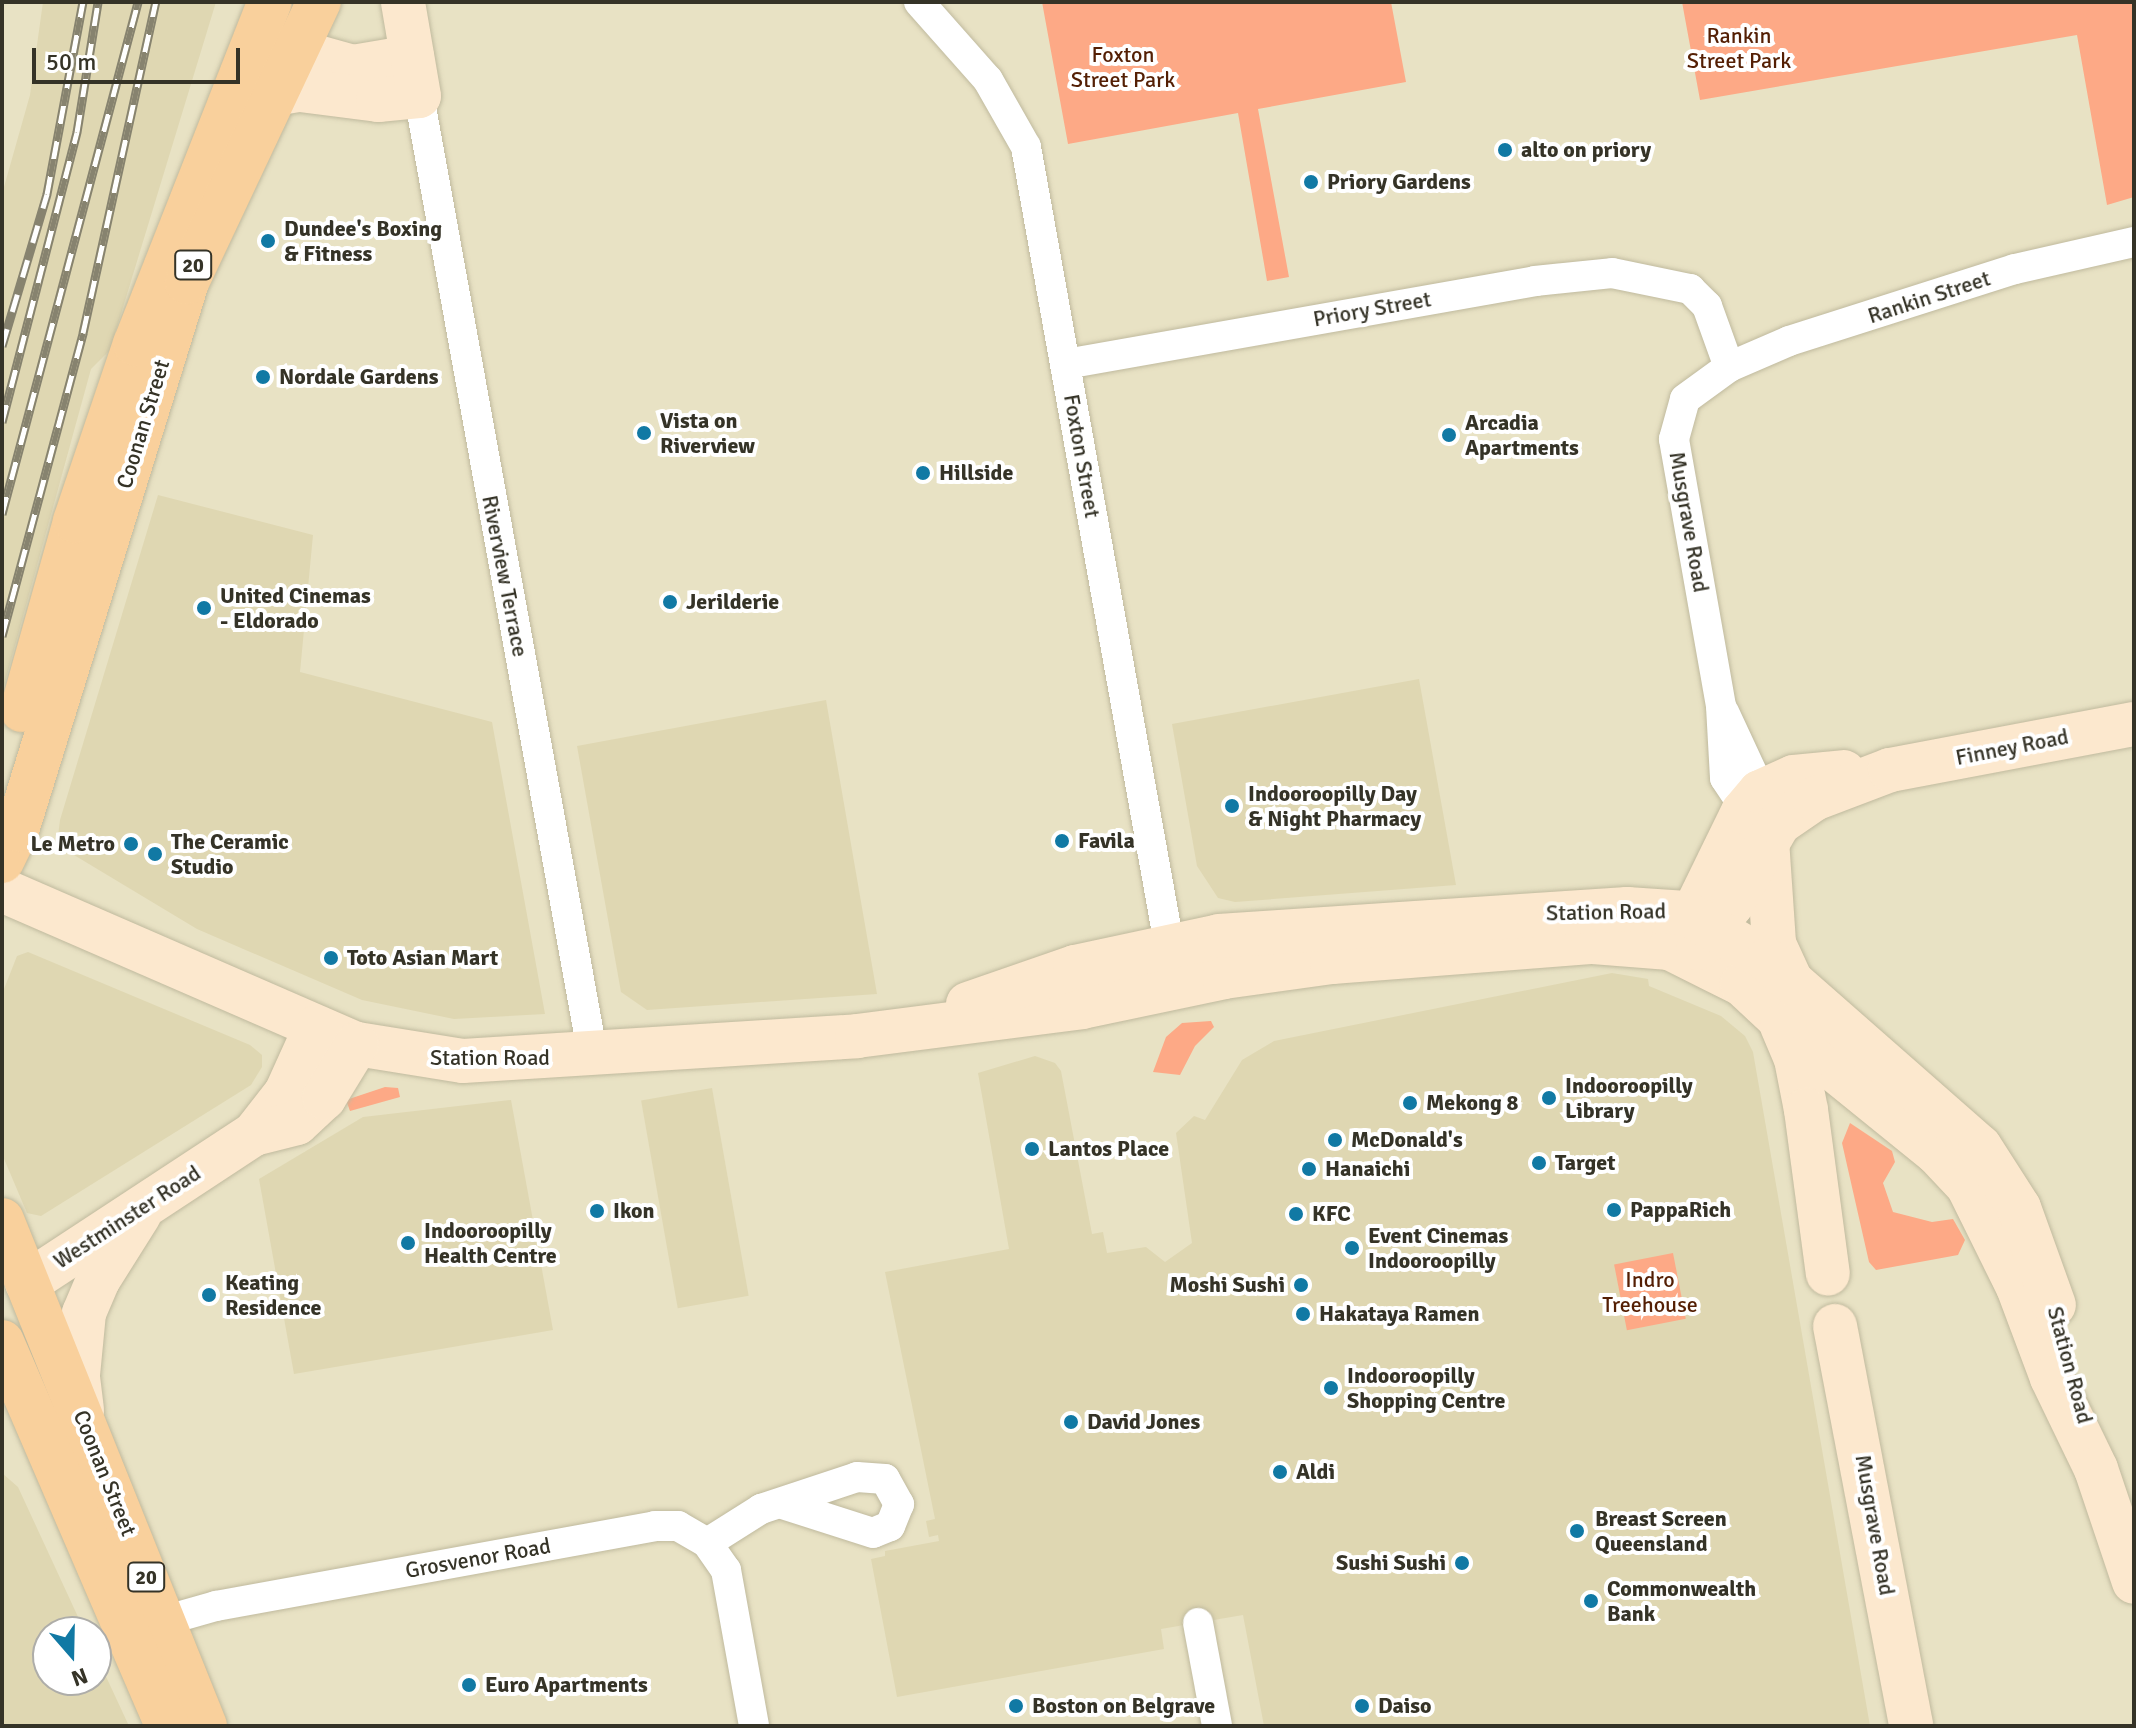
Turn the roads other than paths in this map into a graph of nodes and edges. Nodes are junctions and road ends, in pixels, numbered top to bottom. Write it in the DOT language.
graph roads {
  1 [pos="270,2"];
  2 [pos="319,2"];
  3 [pos="403,2"];
  4 [pos="919,2"];
  5 [pos="299,52"];
  6 [pos="416,76"];
  7 [pos="280,93"];
  8 [pos="176,235"];
  9 [pos="2134,242"];
  10 [pos="1066,364"];
  11 [pos="1729,367"];
  12 [pos="2134,724"];
  13 [pos="1890,770"];
  14 [pos="2,782"];
  15 [pos="1763,817"];
  16 [pos="2,861"];
  17 [pos="2,890"];
  18 [pos="1696,938"];
  19 [pos="1169,944"];
  20 [pos="1078,987"];
  21 [pos="1177,987"];
  22 [pos="1783,999"];
  23 [pos="316,1027"];
  24 [pos="357,1044"];
  25 [pos="593,1056"];
  26 [pos="1877,1060"];
  27 [pos="1832,1068"];
  28 [pos="1806,1110"];
  29 [pos="254,1134"];
  30 [pos="150,1200"];
  31 [pos="2,1220"];
  32 [pos="1828,1274"];
  33 [pos="15,1292"];
  34 [pos="1835,1326"];
  35 [pos="2,1342"];
  36 [pos="87,1427"];
  37 [pos="2096,1469"];
  38 [pos="782,1504"];
  39 [pos="707,1543"];
  40 [pos="2130,1555"];
  41 [pos="163,1621"];
  42 [pos="1198,1623"];
  43 [pos="167,1726"];
  44 [pos="205,1726"];
  45 [pos="754,1726"];
  46 [pos="1217,1726"];
  47 [pos="1911,1726"];
  1 -- 8 [label="main road, Coonan Street / 20"];
  2 -- 5 [label="main road, Coonan Street / 20"];
  3 -- 6 [label="street, Riverview Terrace"];
  4 -- 10 [label="street, Foxton Street"];
  5 -- 6 [label="street"];
  5 -- 7 [label="main road, Coonan Street / 20"];
  5 -- 8 [label="main road"];
  6 -- 7 [label="street"];
  6 -- 25 [label="street, Riverview Terrace"];
  7 -- 16 [label="main road, Coonan Street / 20"];
  8 -- 14 [label="main road, Coonan Street / 20"];
  9 -- 11 [label="street, Rankin Street"];
  10 -- 11 [label="street, Priory Street"];
  10 -- 19 [label="street, Foxton Street"];
  11 -- 15 [label="street, Musgrave Road"];
  12 -- 13 [label="street, Finney Road"];
  13 -- 15 [label="street, Finney Road"];
  13 -- 15 [label="street, Finney Road"];
  15 -- 18 [label="street"];
  15 -- 22 [label="street"];
  17 -- 23 [label="street, Station Road"];
  18 -- 19 [label="street, Station Road"];
  18 -- 21 [label="street, Station Road"];
  18 -- 22 [label="street, Station Road"];
  19 -- 20 [label="street, Station Road"];
  19 -- 21 [label="street"];
  20 -- 21 [label="street, Station Road"];
  20 -- 25 [label="street, Station Road"];
  22 -- 26 [label="street, Station Road"];
  22 -- 27 [label="street, Station Road"];
  22 -- 28 [label="street"];
  23 -- 24 [label="street, Station Road"];
  23 -- 29 [label="street, Westminster Road"];
  24 -- 25 [label="street, Station Road"];
  24 -- 29 [label="street, Westminster Road"];
  26 -- 27 [label="street"];
  26 -- 37 [label="street, Station Road"];
  27 -- 28 [label="street"];
  27 -- 37 [label="street, Station Road"];
  28 -- 32 [label="street"];
  29 -- 30 [label="street, Westminster Road"];
  30 -- 33 [label="street, Westminster Road"];
  30 -- 36 [label="street"];
  31 -- 33 [label="main road, Coonan Street / 20"];
  33 -- 36 [label="main road, Coonan Street / 20"];
  34 -- 47 [label="street, Musgrave Road"];
  35 -- 43 [label="main road, Coonan Street / 20"];
  36 -- 41 [label="main road, Coonan Street / 20"];
  37 -- 40 [label="street, Station Road"];
  38 -- 39 [label="street"];
  39 -- 41 [label="street, Grosvenor Road"];
  39 -- 45 [label="street"];
  41 -- 44 [label="main road, Coonan Street / 20"];
  42 -- 46 [label="street"];
}
